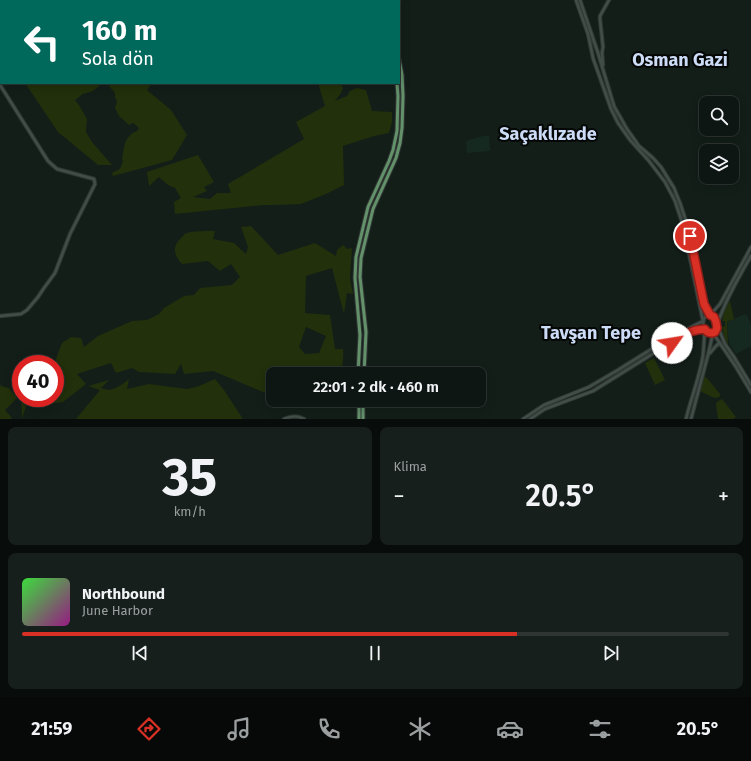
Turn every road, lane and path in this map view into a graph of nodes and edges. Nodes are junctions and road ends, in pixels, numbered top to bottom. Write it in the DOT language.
graph roads {
  1 [pos="576,0"];
  2 [pos="580,0"];
  3 [pos="609,0"];
  4 [pos="400,64"];
  5 [pos="603,70"];
  6 [pos="397,84"];
  7 [pos="0,85"];
  8 [pos="751,247"];
  9 [pos="751,256"];
  10 [pos="710,315"];
  11 [pos="0,316"];
  12 [pos="703,321"];
  13 [pos="717,325"];
  14 [pos="705,329"];
  15 [pos="713,333"];
  16 [pos="719,343"];
  17 [pos="708,355"];
  18 [pos="358,367"];
  19 [pos="364,367"];
  20 [pos="751,385"];
  21 [pos="751,392"];
  22 [pos="359,407"];
  23 [pos="363,407"];
  24 [pos="284,419"];
  25 [pos="304,419"];
  26 [pos="359,419"];
  27 [pos="363,419"];
  28 [pos="523,419"];
  29 [pos="530,419"];
  30 [pos="686,419"];
  31 [pos="691,419"];
  1 -- 12 [label="main road"];
  2 -- 5 [label="main road"];
  3 -- 5 [label="main road"];
  4 -- 19 [label="main road"];
  5 -- 10 [label="main road"];
  6 -- 18 [label="main road"];
  7 -- 11 [label="main road"];
  8 -- 10 [label="main road"];
  9 -- 13 [label="main road"];
  10 -- 12 [label="main road"];
  10 -- 13 [label="main road"];
  12 -- 14 [label="main road"];
  12 -- 28 [label="main road"];
  13 -- 15 [label="main road"];
  13 -- 20 [label="main road"];
  14 -- 15 [label="main road"];
  14 -- 29 [label="main road"];
  14 -- 30 [label="main road"];
  15 -- 16 [label="main road"];
  15 -- 17 [label="main road"];
  16 -- 17 [label="main road"];
  16 -- 21 [label="main road"];
  17 -- 31 [label="main road"];
  22 -- 26 [label="main road"];
  23 -- 27 [label="main road"];
  24 -- 25 [label="main road"];
}
